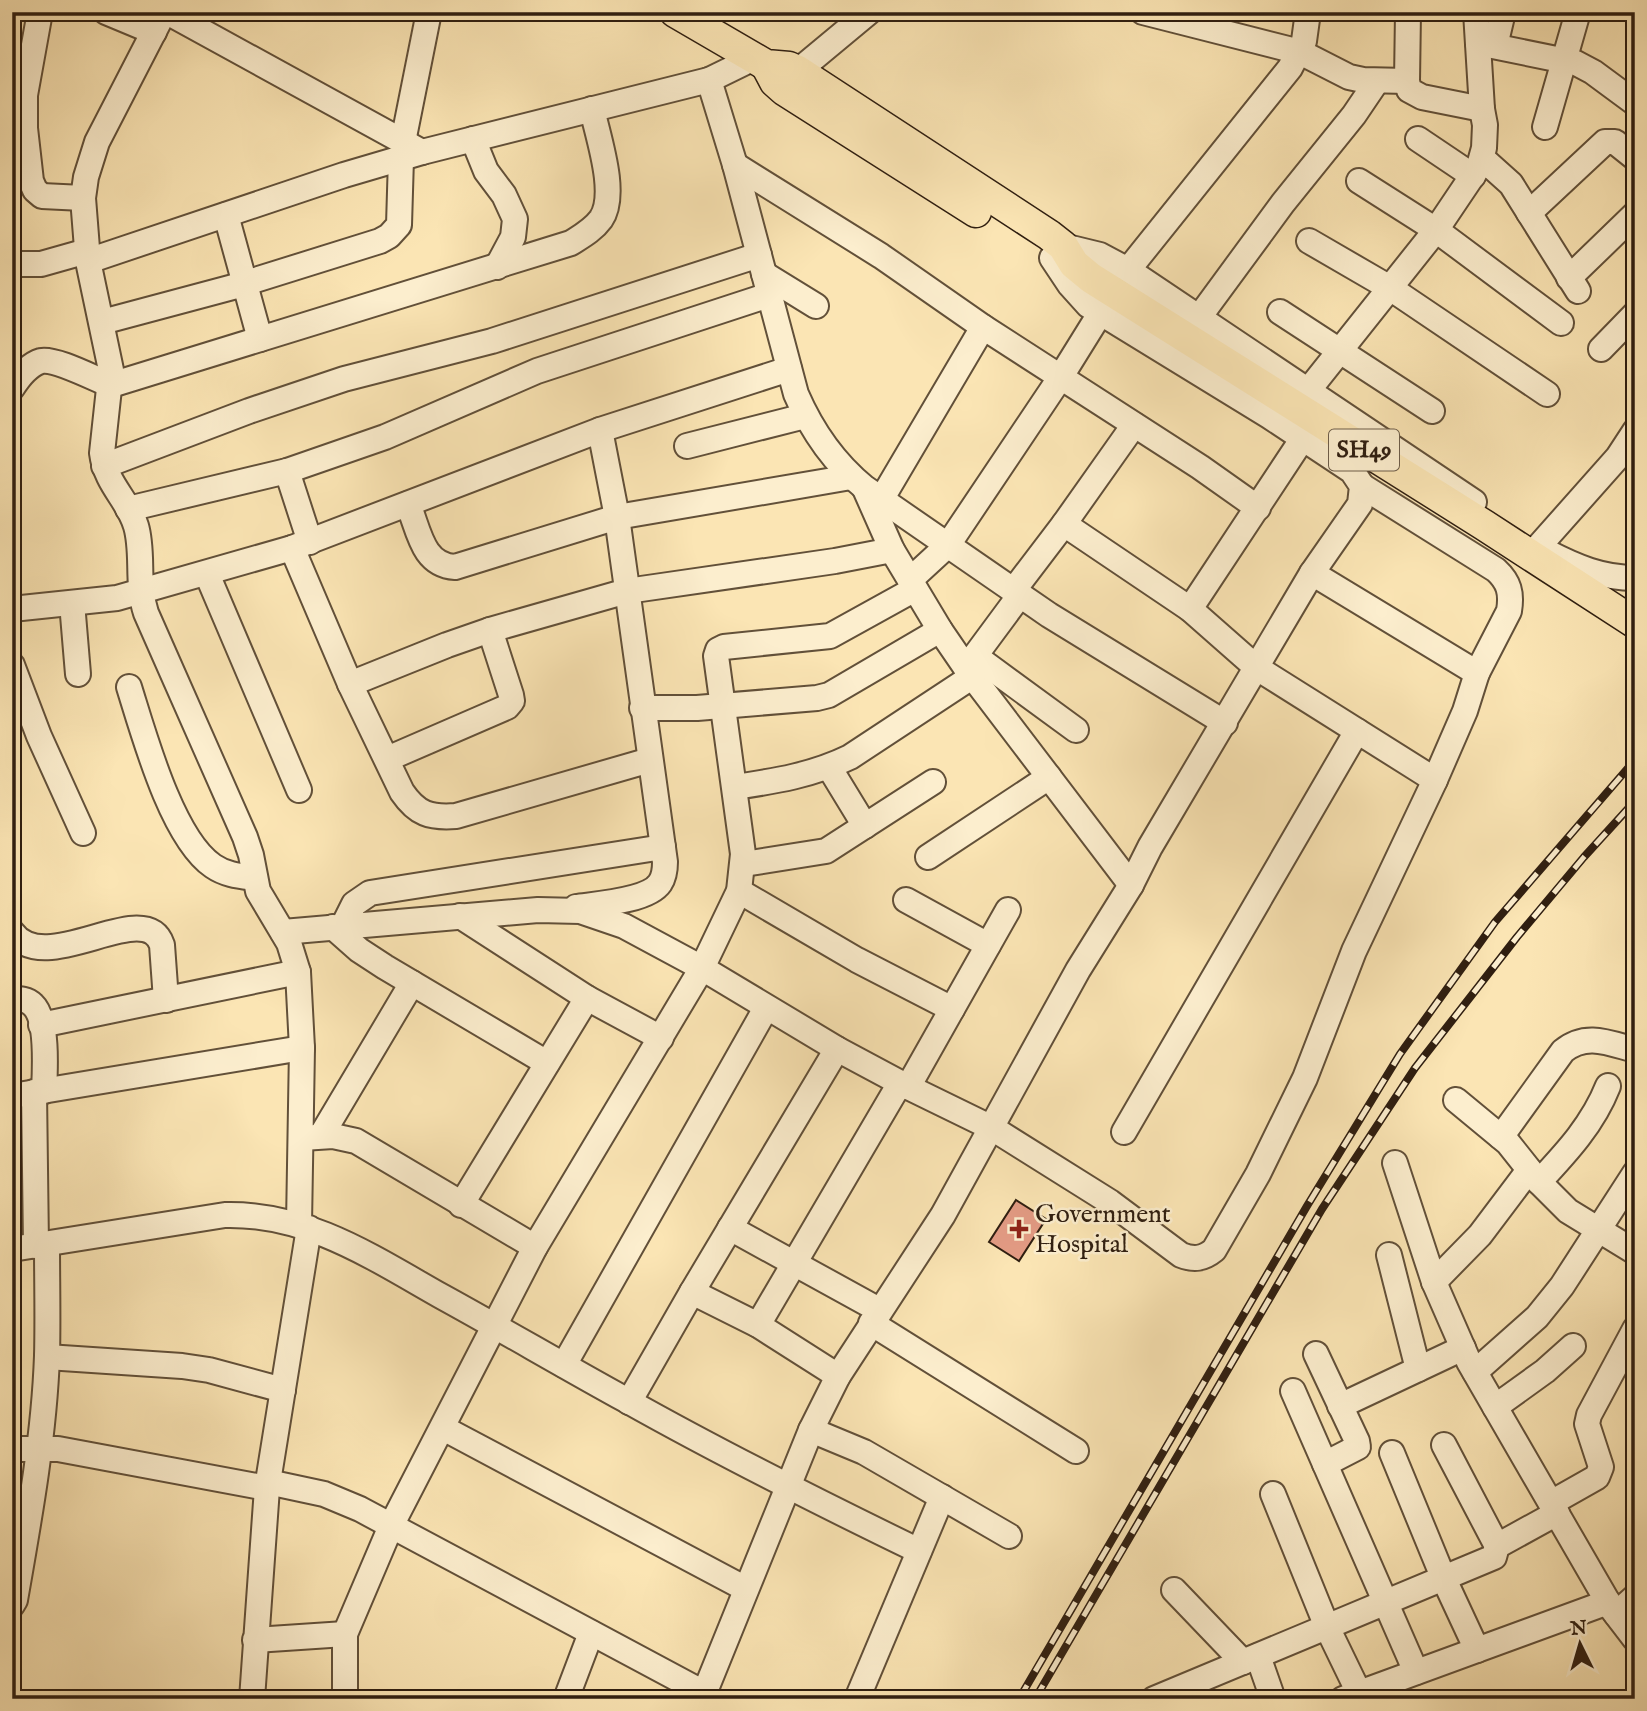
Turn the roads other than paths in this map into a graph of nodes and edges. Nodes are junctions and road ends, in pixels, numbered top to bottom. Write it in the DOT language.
graph roads {
  1 [pos="40,12"];
  2 [pos="106,12"];
  3 [pos="429,12"];
  4 [pos="675,12"];
  5 [pos="869,12"];
  6 [pos="1143,12"];
  7 [pos="1308,12"];
  8 [pos="1408,12"];
  9 [pos="1476,12"];
  10 [pos="1503,12"];
  11 [pos="1578,12"];
  12 [pos="161,19"];
  13 [pos="706,20"];
  14 [pos="1487,45"];
  15 [pos="1300,52"];
  16 [pos="1566,60"];
  17 [pos="760,62"];
  18 [pos="798,71"];
  19 [pos="709,80"];
  20 [pos="1407,81"];
  21 [pos="1377,82"];
  22 [pos="1635,103"];
  23 [pos="592,109"];
  24 [pos="1482,109"];
  25 [pos="1545,127"];
  26 [pos="473,139"];
  27 [pos="1418,139"];
  28 [pos="409,151"];
  29 [pos="1635,158"];
  30 [pos="736,165"];
  31 [pos="1478,167"];
  32 [pos="1359,181"];
  33 [pos="83,198"];
  34 [pos="1529,213"];
  35 [pos="1635,214"];
  36 [pos="226,215"];
  37 [pos="1436,230"];
  38 [pos="1309,241"];
  39 [pos="87,256"];
  40 [pos="1070,262"];
  41 [pos="12,264"];
  42 [pos="497,267"];
  43 [pos="1128,270"];
  44 [pos="764,275"];
  45 [pos="245,284"];
  46 [pos="1390,288"];
  47 [pos="816,306"];
  48 [pos="1101,312"];
  49 [pos="1280,312"];
  50 [pos="1635,314"];
  51 [pos="1200,316"];
  52 [pos="102,322"];
  53 [pos="1561,323"];
  54 [pos="983,327"];
  55 [pos="260,339"];
  56 [pos="1601,349"];
  57 [pos="1340,351"];
  58 [pos="789,369"];
  59 [pos="1060,378"];
  60 [pos="111,385"];
  61 [pos="12,388"];
  62 [pos="1307,392"];
  63 [pos="1547,394"];
  64 [pos="1432,411"];
  65 [pos="805,416"];
  66 [pos="1134,425"];
  67 [pos="600,430"];
  68 [pos="1635,431"];
  69 [pos="1303,438"];
  70 [pos="687,446"];
  71 [pos="104,467"];
  72 [pos="287,471"];
  73 [pos="1362,486"];
  74 [pos="866,488"];
  75 [pos="408,504"];
  76 [pos="1258,508"];
  77 [pos="128,509"];
  78 [pos="617,517"];
  79 [pos="1064,524"];
  80 [pos="301,545"];
  81 [pos="948,545"];
  82 [pos="1539,546"];
  83 [pos="892,550"];
  84 [pos="1312,573"];
  85 [pos="207,574"];
  86 [pos="1635,578"];
  87 [pos="913,584"];
  88 [pos="627,591"];
  89 [pos="140,592"];
  90 [pos="1017,593"];
  91 [pos="72,603"];
  92 [pos="1190,608"];
  93 [pos="12,609"];
  94 [pos="1635,623"];
  95 [pos="940,630"];
  96 [pos="490,631"];
  97 [pos="12,665"];
  98 [pos="971,667"];
  99 [pos="1257,668"];
  100 [pos="1477,673"];
  101 [pos="78,674"];
  102 [pos="350,684"];
  103 [pos="129,687"];
  104 [pos="722,705"];
  105 [pos="642,708"];
  106 [pos="1224,723"];
  107 [pos="1076,730"];
  108 [pos="1357,731"];
  109 [pos="387,760"];
  110 [pos="649,760"];
  111 [pos="829,767"];
  112 [pos="1049,777"];
  113 [pos="1435,780"];
  114 [pos="933,782"];
  115 [pos="735,787"];
  116 [pos="299,790"];
  117 [pos="865,826"];
  118 [pos="83,833"];
  119 [pos="663,847"];
  120 [pos="928,857"];
  121 [pos="744,864"];
  122 [pos="254,878"];
  123 [pos="1131,885"];
  124 [pos="739,891"];
  125 [pos="906,900"];
  126 [pos="560,910"];
  127 [pos="1008,910"];
  128 [pos="460,916"];
  129 [pos="338,927"];
  130 [pos="12,932"];
  131 [pos="283,932"];
  132 [pos="988,944"];
  133 [pos="702,968"];
  134 [pos="298,972"];
  135 [pos="412,983"];
  136 [pos="587,998"];
  137 [pos="12,999"];
  138 [pos="166,1000"];
  139 [pos="766,1008"];
  140 [pos="952,1009"];
  141 [pos="41,1025"];
  142 [pos="661,1038"];
  143 [pos="303,1048"];
  144 [pos="837,1049"];
  145 [pos="1635,1050"];
  146 [pos="547,1063"];
  147 [pos="904,1085"];
  148 [pos="1608,1086"];
  149 [pos="30,1093"];
  150 [pos="1456,1100"];
  151 [pos="992,1128"];
  152 [pos="1124,1132"];
  153 [pos="312,1137"];
  154 [pos="1501,1137"];
  155 [pos="1395,1163"];
  156 [pos="1635,1173"];
  157 [pos="1534,1176"];
  158 [pos="461,1205"];
  159 [pos="304,1226"];
  160 [pos="730,1228"];
  161 [pos="1598,1231"];
  162 [pos="32,1246"];
  163 [pos="535,1247"];
  164 [pos="1635,1252"];
  165 [pos="1389,1255"];
  166 [pos="796,1262"];
  167 [pos="1434,1282"];
  168 [pos="692,1292"];
  169 [pos="875,1317"];
  170 [pos="494,1325"];
  171 [pos="758,1325"];
  172 [pos="1635,1329"];
  173 [pos="1573,1346"];
  174 [pos="1463,1348"];
  175 [pos="1316,1354"];
  176 [pos="47,1357"];
  177 [pos="564,1365"];
  178 [pos="1419,1369"];
  179 [pos="1475,1372"];
  180 [pos="838,1376"];
  181 [pos="283,1390"];
  182 [pos="1293,1391"];
  183 [pos="629,1402"];
  184 [pos="1340,1406"];
  185 [pos="1495,1406"];
  186 [pos="443,1428"];
  187 [pos="811,1430"];
  188 [pos="1444,1445"];
  189 [pos="38,1448"];
  190 [pos="12,1449"];
  191 [pos="1076,1451"];
  192 [pos="1392,1453"];
  193 [pos="1325,1464"];
  194 [pos="267,1485"];
  195 [pos="788,1487"];
  196 [pos="1273,1494"];
  197 [pos="942,1497"];
  198 [pos="1554,1508"];
  199 [pos="391,1526"];
  200 [pos="19,1534"];
  201 [pos="1009,1536"];
  202 [pos="1497,1546"];
  203 [pos="919,1551"];
  204 [pos="1443,1577"];
  205 [pos="746,1589"];
  206 [pos="1174,1590"];
  207 [pos="1635,1597"];
  208 [pos="1385,1603"];
  209 [pos="12,1605"];
  210 [pos="1612,1608"];
  211 [pos="1327,1627"];
  212 [pos="591,1633"];
  213 [pos="345,1634"];
  214 [pos="1635,1639"];
  215 [pos="256,1640"];
  216 [pos="1477,1650"];
  217 [pos="1250,1659"];
  218 [pos="1416,1672"];
  219 [pos="703,1696"];
  220 [pos="1351,1696"];
  221 [pos="252,1699"];
  222 [pos="345,1699"];
  223 [pos="566,1699"];
  224 [pos="857,1699"];
  225 [pos="1154,1699"];
  226 [pos="1273,1699"];
  1 -- 33 [label="street"];
  2 -- 12 [label="street"];
  3 -- 28 [label="street"];
  4 -- 13 [label="main road, SH49"];
  5 -- 18 [label="street"];
  6 -- 15 [label="street"];
  7 -- 15 [label="street"];
  8 -- 20 [label="street"];
  9 -- 14 [label="street"];
  10 -- 14 [label="street"];
  11 -- 16 [label="street"];
  12 -- 28 [label="street"];
  12 -- 33 [label="street"];
  13 -- 17 [label="main road, SH49"];
  14 -- 16 [label="street"];
  14 -- 24 [label="street"];
  15 -- 21 [label="street"];
  15 -- 43 [label="street"];
  16 -- 22 [label="street"];
  16 -- 25 [label="street"];
  17 -- 18 [label="main road, SH49"];
  17 -- 19 [label="street"];
  17 -- 40 [label="main road, SH49"];
  18 -- 40 [label="main road, SH49"];
  19 -- 23 [label="street"];
  19 -- 30 [label="street"];
  20 -- 21 [label="street"];
  20 -- 24 [label="street"];
  21 -- 51 [label="street"];
  23 -- 26 [label="street"];
  23 -- 42 [label="street"];
  24 -- 31 [label="street"];
  26 -- 28 [label="street"];
  26 -- 42 [label="street"];
  27 -- 31 [label="street"];
  28 -- 36 [label="street"];
  28 -- 45 [label="street"];
  29 -- 34 [label="street"];
  30 -- 44 [label="street"];
  30 -- 54 [label="street"];
  31 -- 34 [label="street"];
  31 -- 37 [label="street"];
  32 -- 37 [label="street"];
  33 -- 39 [label="street"];
  34 -- 35 [label="street"];
  36 -- 39 [label="street"];
  36 -- 45 [label="street"];
  37 -- 46 [label="street"];
  37 -- 53 [label="street"];
  38 -- 46 [label="street"];
  39 -- 41 [label="street"];
  39 -- 52 [label="street"];
  40 -- 43 [label="street"];
  40 -- 48 [label="street"];
  40 -- 94 [label="main road, SH49"];
  42 -- 55 [label="street"];
  43 -- 51 [label="street"];
  44 -- 47 [label="street"];
  44 -- 58 [label="street"];
  44 -- 71 [label="street"];
  44 -- 72 [label="street"];
  45 -- 52 [label="street"];
  45 -- 55 [label="street"];
  46 -- 57 [label="street"];
  46 -- 63 [label="street"];
  48 -- 59 [label="street"];
  48 -- 69 [label="street"];
  49 -- 57 [label="street"];
  50 -- 56 [label="street"];
  51 -- 62 [label="street"];
  52 -- 60 [label="street"];
  54 -- 59 [label="street"];
  54 -- 74 [label="street"];
  55 -- 60 [label="street"];
  57 -- 62 [label="street"];
  57 -- 64 [label="street"];
  58 -- 65 [label="street"];
  58 -- 67 [label="street"];
  59 -- 66 [label="street"];
  59 -- 81 [label="street"];
  60 -- 61 [label="street"];
  60 -- 71 [label="street"];
  62 -- 82 [label="street"];
  65 -- 70 [label="street"];
  65 -- 74 [label="street"];
  66 -- 76 [label="street"];
  66 -- 79 [label="street"];
  67 -- 75 [label="street"];
  67 -- 78 [label="street"];
  68 -- 82 [label="street"];
  69 -- 73 [label="street"];
  69 -- 76 [label="street"];
  71 -- 77 [label="street"];
  72 -- 77 [label="street"];
  72 -- 80 [label="street"];
  73 -- 84 [label="street"];
  73 -- 100 [label="street"];
  74 -- 78 [label="street"];
  74 -- 81 [label="street"];
  74 -- 83 [label="street"];
  75 -- 78 [label="street"];
  75 -- 80 [label="street"];
  76 -- 92 [label="street"];
  77 -- 89 [label="street"];
  78 -- 88 [label="street"];
  79 -- 90 [label="street"];
  79 -- 92 [label="street"];
  80 -- 85 [label="street"];
  80 -- 102 [label="street"];
  81 -- 87 [label="street"];
  81 -- 90 [label="street"];
  82 -- 86 [label="street"];
  83 -- 87 [label="street"];
  83 -- 88 [label="street"];
  84 -- 99 [label="street"];
  84 -- 100 [label="street"];
  85 -- 89 [label="street"];
  85 -- 116 [label="street"];
  87 -- 95 [label="street"];
  87 -- 104 [label="street"];
  88 -- 96 [label="street"];
  88 -- 105 [label="street"];
  89 -- 91 [label="street"];
  89 -- 122 [label="street"];
  90 -- 98 [label="street"];
  90 -- 106 [label="street"];
  91 -- 93 [label="street"];
  91 -- 101 [label="street"];
  92 -- 99 [label="street"];
  95 -- 98 [label="street"];
  95 -- 104 [label="street"];
  96 -- 102 [label="street"];
  96 -- 109 [label="street"];
  97 -- 118 [label="street"];
  98 -- 107 [label="street"];
  98 -- 111 [label="street"];
  98 -- 112 [label="street"];
  99 -- 106 [label="street"];
  99 -- 108 [label="street"];
  100 -- 113 [label="street"];
  102 -- 109 [label="street"];
  103 -- 122 [label="street"];
  104 -- 105 [label="street"];
  104 -- 115 [label="street"];
  105 -- 110 [label="street"];
  106 -- 123 [label="street"];
  108 -- 113 [label="street"];
  108 -- 152 [label="street"];
  109 -- 110 [label="street"];
  110 -- 119 [label="street"];
  111 -- 115 [label="street"];
  111 -- 117 [label="street"];
  112 -- 120 [label="street"];
  112 -- 123 [label="street"];
  113 -- 151 [label="street"];
  114 -- 117 [label="street"];
  115 -- 121 [label="street"];
  117 -- 121 [label="street"];
  119 -- 126 [label="street"];
  119 -- 129 [label="street"];
  121 -- 124 [label="street"];
  122 -- 131 [label="street"];
  123 -- 151 [label="street"];
  124 -- 133 [label="street"];
  124 -- 140 [label="street"];
  125 -- 132 [label="street"];
  126 -- 128 [label="street"];
  126 -- 133 [label="street"];
  127 -- 132 [label="street"];
  128 -- 129 [label="street"];
  128 -- 136 [label="street"];
  129 -- 131 [label="street"];
  129 -- 135 [label="street"];
  130 -- 138 [label="street"];
  131 -- 134 [label="street"];
  132 -- 140 [label="street"];
  133 -- 139 [label="street"];
  133 -- 142 [label="street"];
  134 -- 138 [label="street"];
  134 -- 143 [label="street"];
  135 -- 146 [label="street"];
  135 -- 153 [label="street"];
  136 -- 142 [label="street"];
  136 -- 146 [label="street"];
  137 -- 141 [label="street"];
  138 -- 141 [label="street"];
  139 -- 144 [label="street"];
  139 -- 177 [label="street"];
  140 -- 147 [label="street"];
  141 -- 149 [label="street"];
  142 -- 163 [label="street"];
  143 -- 149 [label="street"];
  143 -- 153 [label="street"];
  144 -- 147 [label="street"];
  144 -- 160 [label="street"];
  145 -- 154 [label="street"];
  146 -- 158 [label="street"];
  147 -- 151 [label="street"];
  147 -- 166 [label="street"];
  148 -- 157 [label="street"];
  149 -- 162 [label="street"];
  150 -- 154 [label="street"];
  151 -- 169 [label="street"];
  153 -- 158 [label="street"];
  153 -- 159 [label="street"];
  154 -- 157 [label="street"];
  155 -- 167 [label="street"];
  156 -- 161 [label="street"];
  157 -- 161 [label="street"];
  157 -- 167 [label="street"];
  158 -- 163 [label="street"];
  159 -- 162 [label="street"];
  159 -- 170 [label="street"];
  159 -- 181 [label="street"];
  160 -- 166 [label="street"];
  160 -- 168 [label="street"];
  161 -- 164 [label="street"];
  161 -- 179 [label="street"];
  162 -- 176 [label="street"];
  163 -- 170 [label="street"];
  165 -- 178 [label="street"];
  166 -- 169 [label="street"];
  166 -- 171 [label="street"];
  167 -- 174 [label="street"];
  168 -- 171 [label="street"];
  168 -- 183 [label="street"];
  169 -- 180 [label="street"];
  169 -- 191 [label="street"];
  170 -- 177 [label="street"];
  170 -- 186 [label="street"];
  171 -- 180 [label="street"];
  172 -- 198 [label="street"];
  173 -- 185 [label="street"];
  174 -- 178 [label="street"];
  174 -- 179 [label="street"];
  175 -- 184 [label="street"];
  176 -- 181 [label="street"];
  176 -- 189 [label="street"];
  177 -- 183 [label="street"];
  178 -- 184 [label="street"];
  179 -- 185 [label="street"];
  180 -- 187 [label="street"];
  181 -- 194 [label="street"];
  182 -- 193 [label="street"];
  183 -- 195 [label="street"];
  184 -- 193 [label="street"];
  185 -- 198 [label="street"];
  186 -- 199 [label="street"];
  186 -- 205 [label="street"];
  187 -- 195 [label="street"];
  187 -- 197 [label="street"];
  188 -- 202 [label="street"];
  189 -- 190 [label="street"];
  189 -- 194 [label="street"];
  189 -- 200 [label="street"];
  192 -- 204 [label="street"];
  193 -- 208 [label="street"];
  194 -- 199 [label="street"];
  194 -- 215 [label="street"];
  195 -- 203 [label="street"];
  195 -- 205 [label="street"];
  196 -- 211 [label="street"];
  197 -- 201 [label="street"];
  197 -- 203 [label="street"];
  198 -- 202 [label="street"];
  198 -- 210 [label="street"];
  199 -- 212 [label="street"];
  199 -- 213 [label="street"];
  200 -- 209 [label="street"];
  202 -- 204 [label="street"];
  203 -- 224 [label="street"];
  204 -- 208 [label="street"];
  204 -- 216 [label="street"];
  205 -- 219 [label="street"];
  206 -- 217 [label="street"];
  207 -- 210 [label="street"];
  208 -- 211 [label="street"];
  208 -- 218 [label="street"];
  210 -- 214 [label="street"];
  210 -- 216 [label="street"];
  211 -- 217 [label="street"];
  211 -- 220 [label="street"];
  212 -- 219 [label="street"];
  212 -- 223 [label="street"];
  213 -- 215 [label="street"];
  213 -- 222 [label="street"];
  215 -- 221 [label="street"];
  216 -- 218 [label="street"];
  217 -- 225 [label="street"];
  217 -- 226 [label="street"];
  218 -- 220 [label="street"];
}
